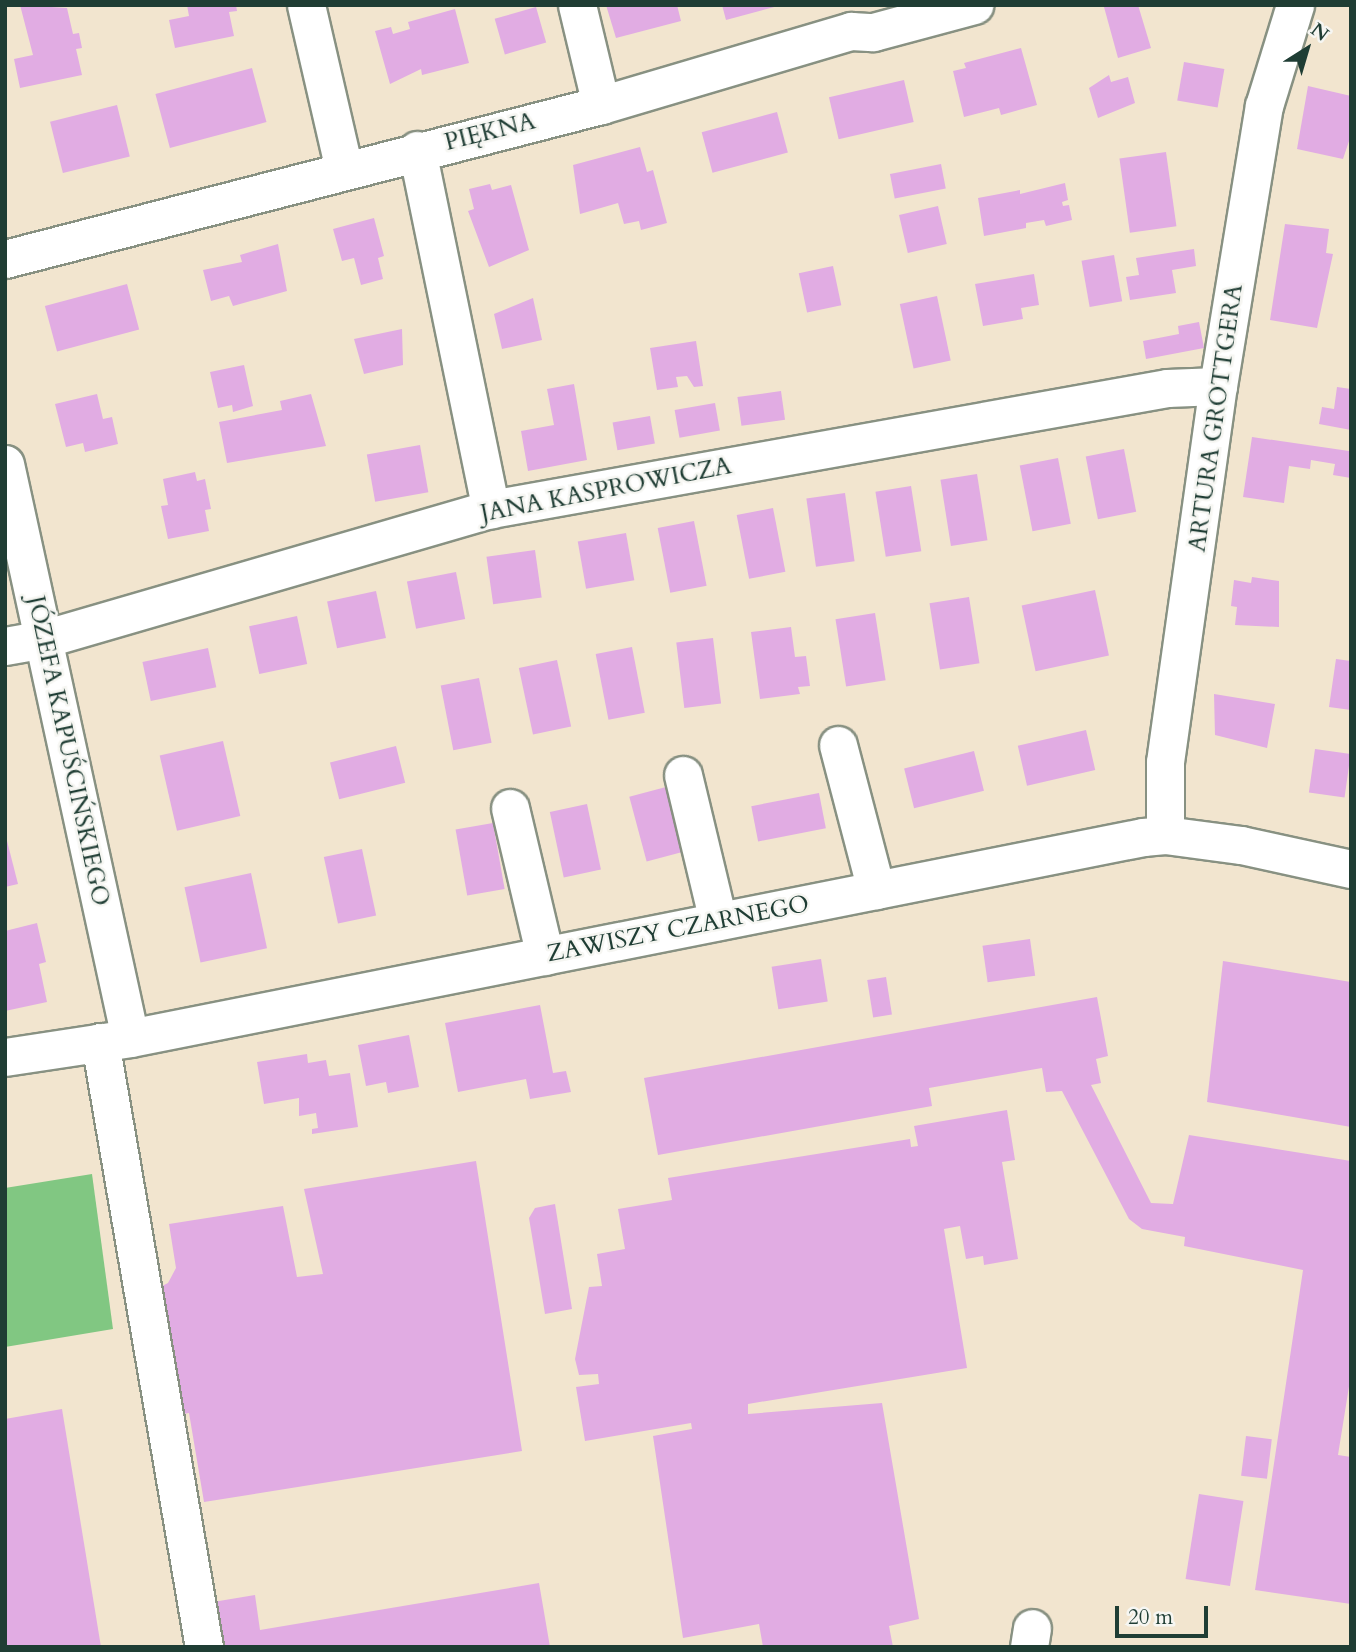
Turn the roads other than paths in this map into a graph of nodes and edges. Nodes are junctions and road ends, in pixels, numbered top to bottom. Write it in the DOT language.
graph roads {
  1 [pos="306,5"];
  2 [pos="577,5"];
  3 [pos="974,5"];
  4 [pos="1295,5"];
  5 [pos="848,18"];
  6 [pos="601,105"];
  7 [pos="417,150"];
  8 [pos="344,170"];
  9 [pos="5,259"];
  10 [pos="1218,386"];
  11 [pos="5,464"];
  12 [pos="491,509"];
  13 [pos="43,639"];
  14 [pos="5,646"];
  15 [pos="838,745"];
  16 [pos="683,775"];
  17 [pos="510,808"];
  18 [pos="1165,835"];
  19 [pos="1351,869"];
  20 [pos="876,890"];
  21 [pos="718,921"];
  22 [pos="545,956"];
  23 [pos="115,1040"];
  24 [pos="5,1057"];
  25 [pos="204,1647"];
  1 -- 8 [label="street"];
  2 -- 6 [label="street"];
  3 -- 5 [label="street, PIĘKNA"];
  4 -- 10 [label="street, ARTURA GROTTGERA"];
  5 -- 6 [label="street, PIĘKNA"];
  6 -- 7 [label="street, PIĘKNA"];
  7 -- 8 [label="street, PIĘKNA"];
  7 -- 12 [label="street"];
  8 -- 9 [label="street, PIĘKNA"];
  10 -- 12 [label="street, JANA KASPROWICZA"];
  10 -- 18 [label="street, ARTURA GROTTGERA"];
  11 -- 13 [label="street, JÓZEFA KAPUŚCIŃSKIEGO"];
  12 -- 13 [label="street, JANA KASPROWICZA"];
  13 -- 14 [label="street, JANA KASPROWICZA"];
  13 -- 23 [label="street, JÓZEFA KAPUŚCIŃSKIEGO"];
  15 -- 20 [label="street"];
  16 -- 21 [label="street"];
  17 -- 22 [label="street"];
  18 -- 19 [label="street, ZAWISZY CZARNEGO"];
  18 -- 20 [label="street, ZAWISZY CZARNEGO"];
  20 -- 21 [label="street, ZAWISZY CZARNEGO"];
  21 -- 22 [label="street, ZAWISZY CZARNEGO"];
  22 -- 23 [label="street, ZAWISZY CZARNEGO"];
  23 -- 24 [label="street, ZAWISZY CZARNEGO"];
  23 -- 25 [label="street, JÓZEFA KAPUŚCIŃSKIEGO"];
}
